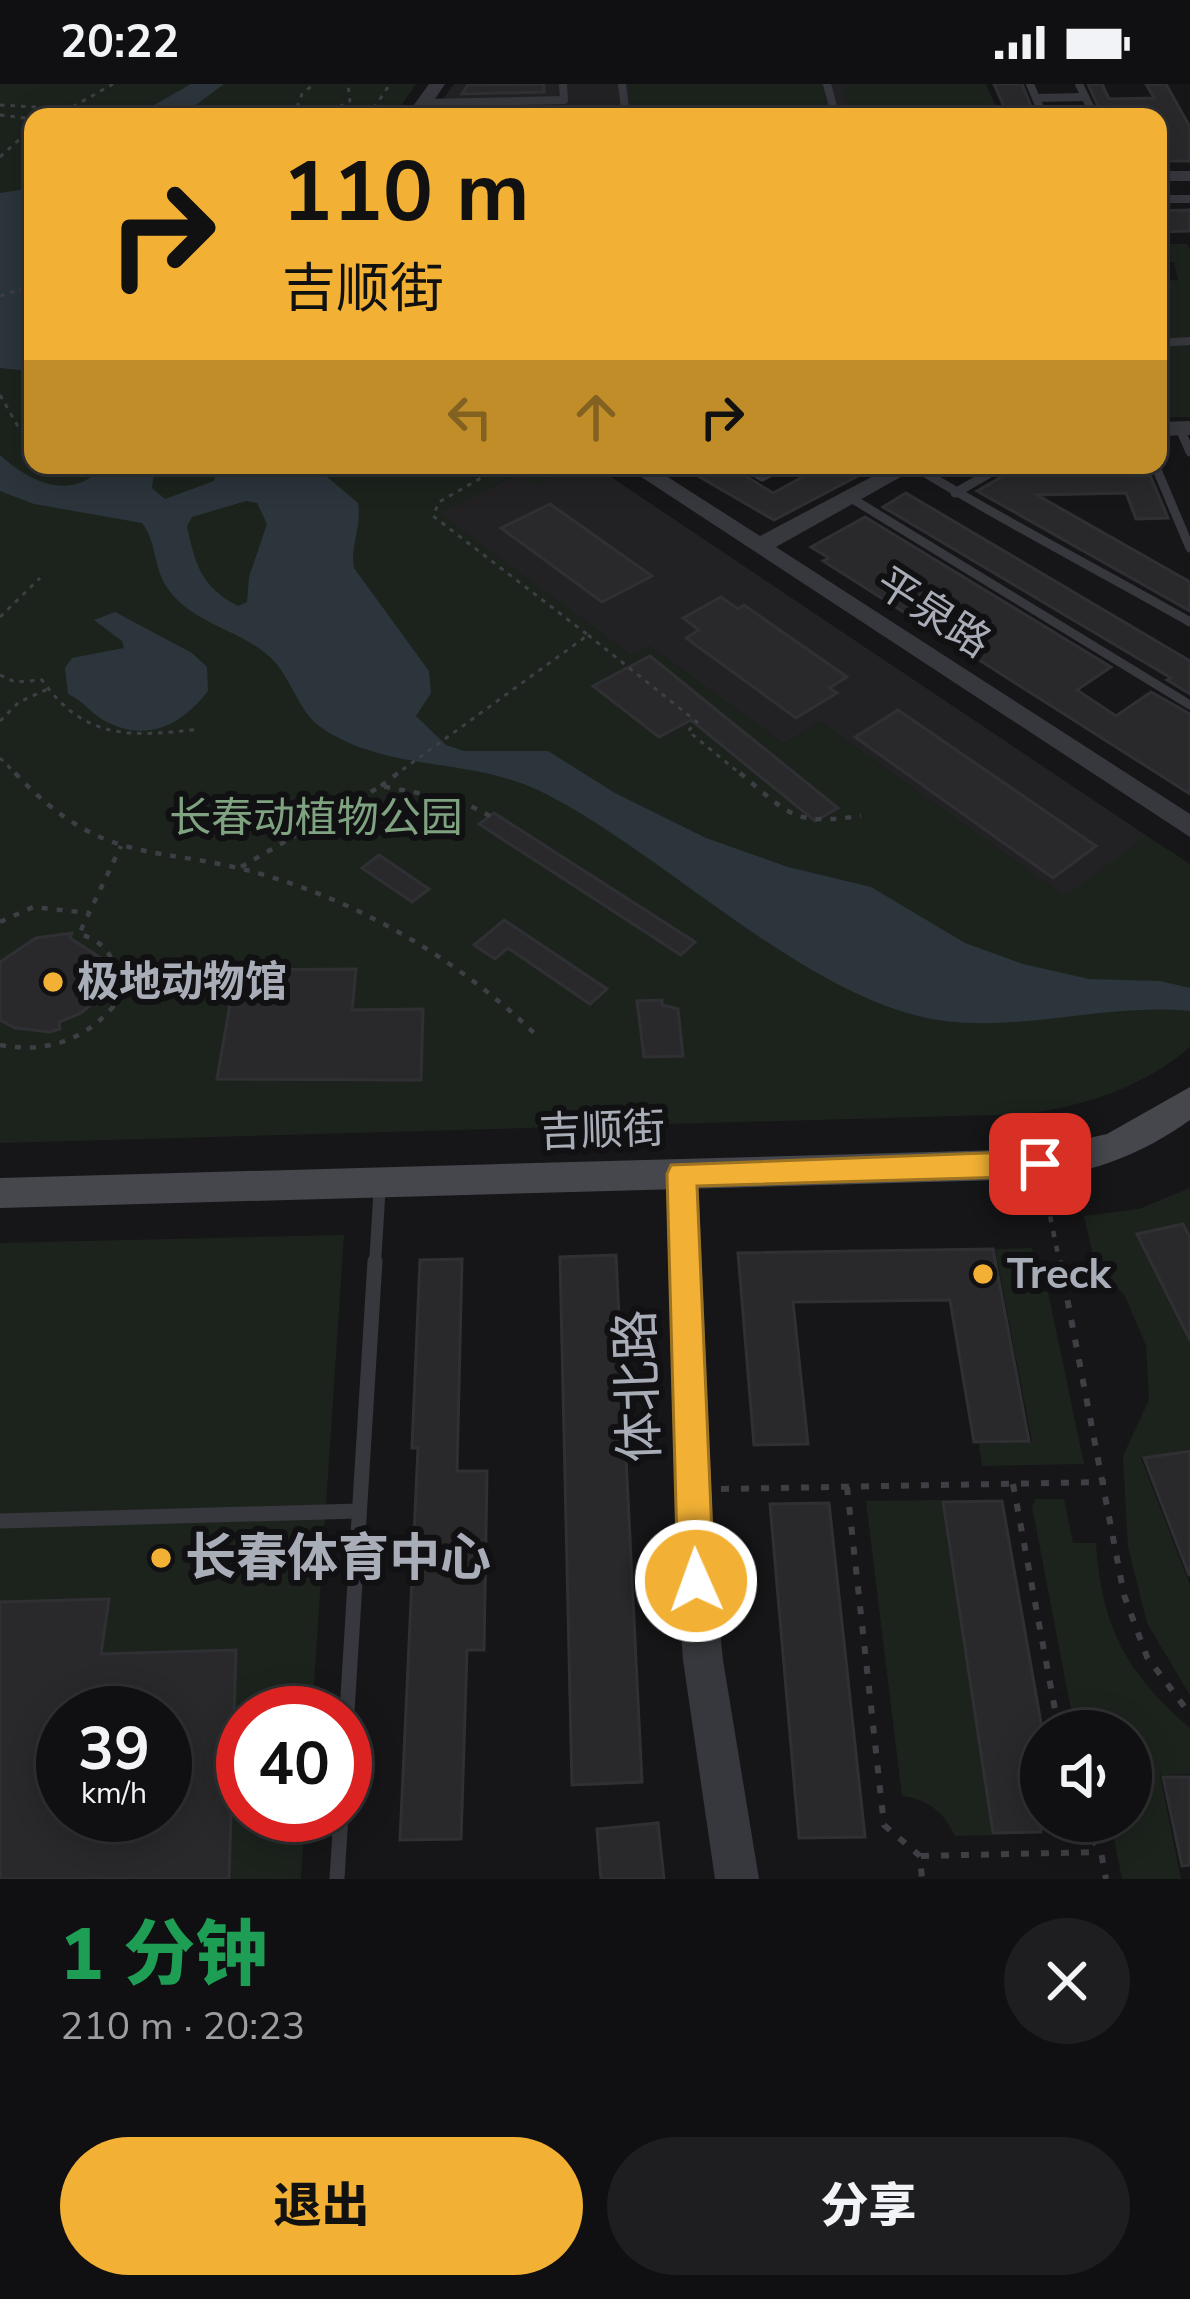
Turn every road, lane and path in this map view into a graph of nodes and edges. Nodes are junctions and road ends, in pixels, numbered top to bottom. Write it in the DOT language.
graph roads {
  1 [pos="113,84"];
  2 [pos="314,84"];
  3 [pos="348,84"];
  4 [pos="506,84"];
  5 [pos="563,84"];
  6 [pos="1030,84"];
  7 [pos="1079,84"];
  8 [pos="1085,97"];
  9 [pos="1036,98"];
  10 [pos="564,100"];
  11 [pos="506,101"];
  12 [pos="71,108"];
  13 [pos="296,108"];
  14 [pos="336,108"];
  15 [pos="438,108"];
  16 [pos="564,108"];
  17 [pos="1041,108"];
  18 [pos="1090,108"];
  19 [pos="24,135"];
  20 [pos="0,157"];
  21 [pos="1167,190"];
  22 [pos="1167,199"];
  23 [pos="1172,199"];
  24 [pos="1190,199"];
  25 [pos="0,395"];
  26 [pos="1176,429"];
  27 [pos="24,434"];
  28 [pos="1190,452"];
  29 [pos="481,474"];
  30 [pos="648,474"];
  31 [pos="895,474"];
  32 [pos="926,474"];
  33 [pos="988,474"];
  34 [pos="1159,474"];
  35 [pos="955,493"];
  36 [pos="851,498"];
  37 [pos="759,546"];
  38 [pos="1190,548"];
  39 [pos="40,578"];
  40 [pos="0,617"];
  41 [pos="1189,620"];
  42 [pos="588,635"];
  43 [pos="0,675"];
  44 [pos="48,689"];
  45 [pos="1190,705"];
  46 [pos="0,721"];
  47 [pos="200,729"];
  48 [pos="0,758"];
  49 [pos="381,786"];
  50 [pos="490,816"];
  51 [pos="861,816"];
  52 [pos="1190,827"];
  53 [pos="121,845"];
  54 [pos="241,867"];
  55 [pos="88,913"];
  56 [pos="0,922"];
  57 [pos="537,1036"];
  58 [pos="0,1045"];
  59 [pos="1190,1101"];
  60 [pos="1040,1164"];
  61 [pos="682,1174"];
  62 [pos="380,1182"];
  63 [pos="0,1193"];
  64 [pos="1106,1482"];
  65 [pos="1013,1484"];
  66 [pos="847,1487"];
  67 [pos="693,1489"];
  68 [pos="359,1511"];
  69 [pos="0,1521"];
  70 [pos="348,1686"];
  71 [pos="1055,1710"];
  72 [pos="1190,1714"];
  73 [pos="339,1842"];
  74 [pos="1095,1842"];
  75 [pos="1101,1852"];
  76 [pos="920,1856"];
  77 [pos="337,1879"];
  78 [pos="737,1879"];
  79 [pos="922,1879"];
  80 [pos="1106,1879"];
  1 -- 12 [label="path"];
  2 -- 13 [label="path"];
  3 -- 14 [label="path"];
  4 -- 11 [label="lane"];
  5 -- 10 [label="lane"];
  6 -- 9 [label="lane"];
  7 -- 8 [label="lane"];
  8 -- 9 [label="lane"];
  8 -- 18 [label="lane"];
  9 -- 17 [label="lane"];
  10 -- 11 [label="lane"];
  10 -- 16 [label="lane"];
  11 -- 15 [label="lane"];
  19 -- 20 [label="path"];
  21 -- 23 [label="lane"];
  22 -- 23 [label="lane"];
  23 -- 24 [label="lane"];
  25 -- 27 [label="path"];
  26 -- 28 [label="lane"];
  29 -- 42 [label="path"];
  30 -- 37 [label="street, 平泉路"];
  31 -- 36 [label="street"];
  32 -- 35 [label="lane"];
  33 -- 35 [label="lane"];
  34 -- 38 [label="lane"];
  35 -- 41 [label="lane"];
  36 -- 37 [label="street"];
  36 -- 45 [label="lane"];
  37 -- 52 [label="street, 平泉路"];
  39 -- 40 [label="path"];
  42 -- 49 [label="path"];
  42 -- 51 [label="path"];
  43 -- 44 [label="path"];
  44 -- 46 [label="path"];
  44 -- 47 [label="path"];
  48 -- 53 [label="path"];
  49 -- 50 [label="path"];
  49 -- 54 [label="path"];
  53 -- 54 [label="path"];
  53 -- 55 [label="path"];
  54 -- 57 [label="path"];
  55 -- 56 [label="path"];
  55 -- 58 [label="path"];
  59 -- 60 [label="main road, 吉顺街"];
  60 -- 61 [label="main road, 吉顺街"];
  60 -- 64 [label="path"];
  61 -- 62 [label="main road, 吉顺街"];
  61 -- 67 [label="street, 体北路"];
  62 -- 63 [label="main road, 吉顺街"];
  62 -- 68 [label="lane"];
  64 -- 65 [label="path"];
  64 -- 72 [label="path"];
  65 -- 66 [label="path"];
  65 -- 71 [label="path"];
  66 -- 67 [label="path"];
  66 -- 76 [label="path"];
  67 -- 78 [label="street, 体北路"];
  68 -- 69 [label="lane"];
  68 -- 70 [label="lane"];
  73 -- 77 [label="lane"];
  74 -- 75 [label="path"];
  75 -- 76 [label="path"];
  75 -- 80 [label="path"];
  76 -- 79 [label="path"];
}
